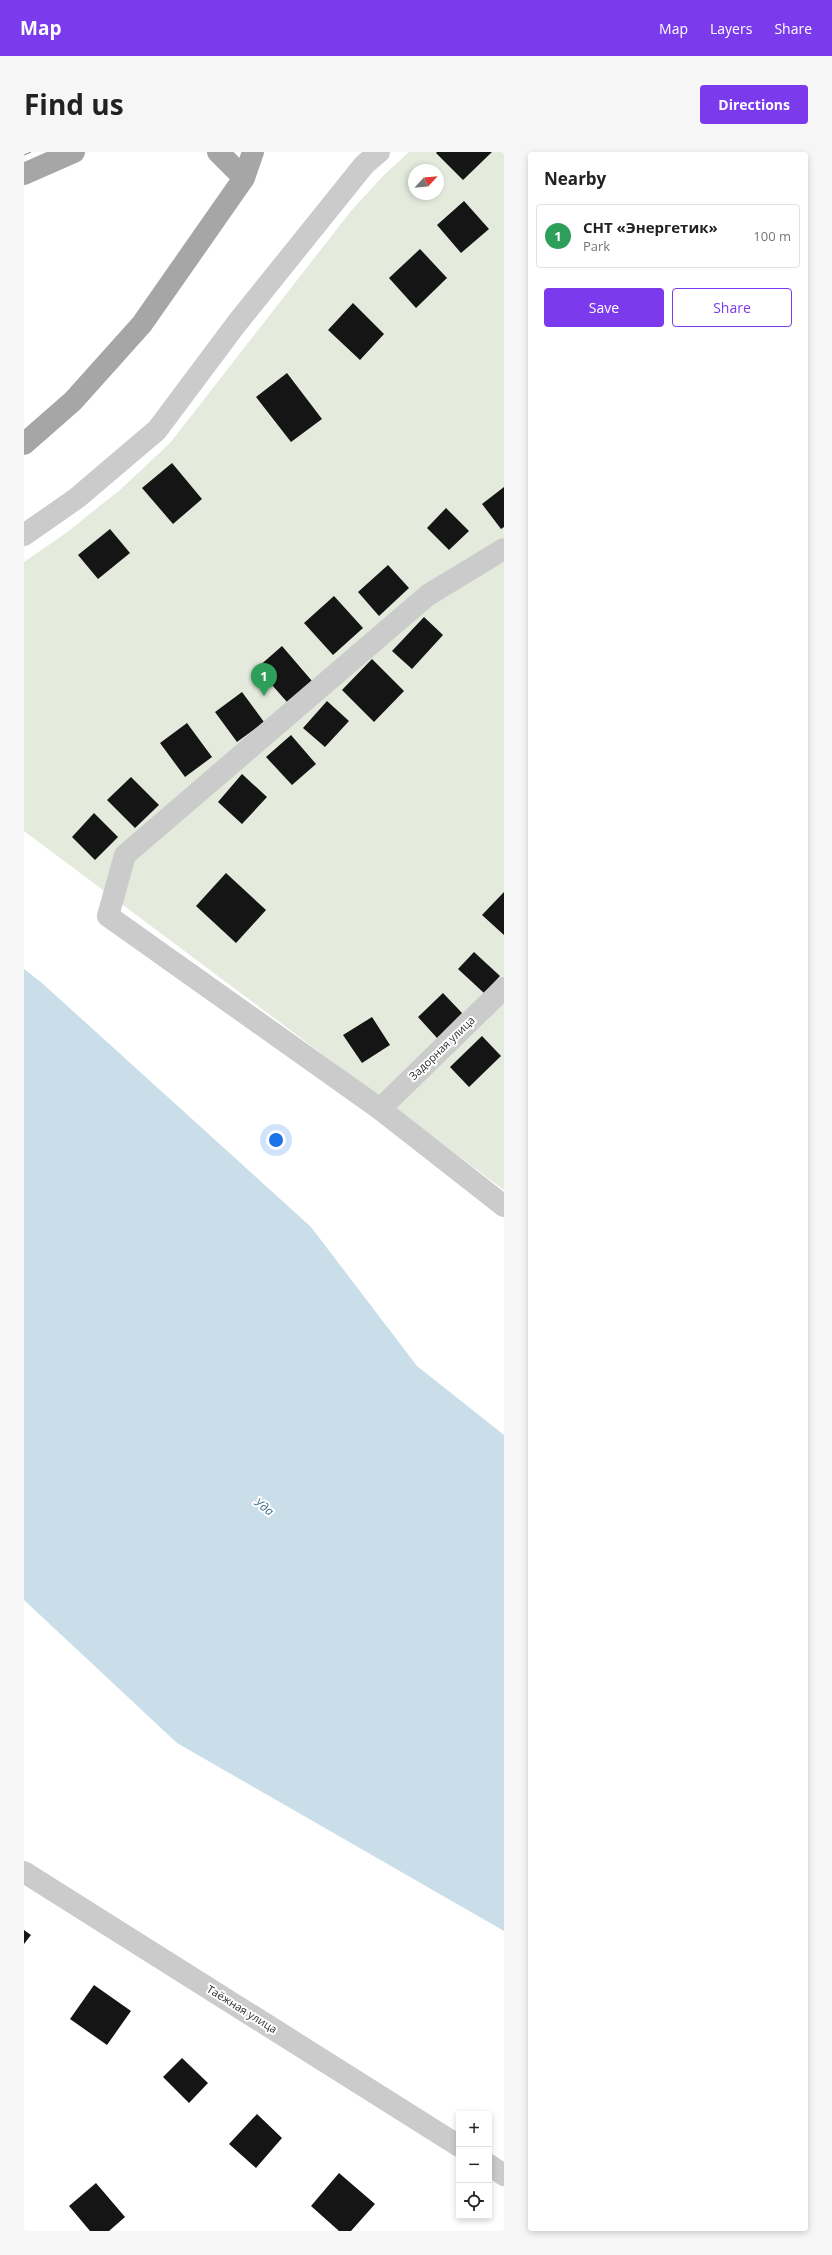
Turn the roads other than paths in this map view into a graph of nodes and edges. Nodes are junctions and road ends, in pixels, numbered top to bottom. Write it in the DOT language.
graph roads {
  1 [pos="74,152"];
  2 [pos="218,152"];
  3 [pos="253,152"];
  4 [pos="379,152"];
  5 [pos="24,174"];
  6 [pos="244,178"];
  7 [pos="24,444"];
  8 [pos="24,535"];
  9 [pos="504,549"];
  10 [pos="504,988"];
  11 [pos="380,1109"];
  12 [pos="504,1206"];
  13 [pos="24,1872"];
  14 [pos="456,2144"];
  15 [pos="492,2167"];
  16 [pos="504,2175"];
  1 -- 5 [label="main road"];
  2 -- 6 [label="main road"];
  3 -- 6 [label="main road"];
  4 -- 8 [label="street"];
  6 -- 7 [label="main road"];
  9 -- 11 [label="street"];
  10 -- 11 [label="street, Задорная улица"];
  11 -- 12 [label="street"];
  13 -- 14 [label="street, Таёжная улица"];
  15 -- 16 [label="street"];
}
